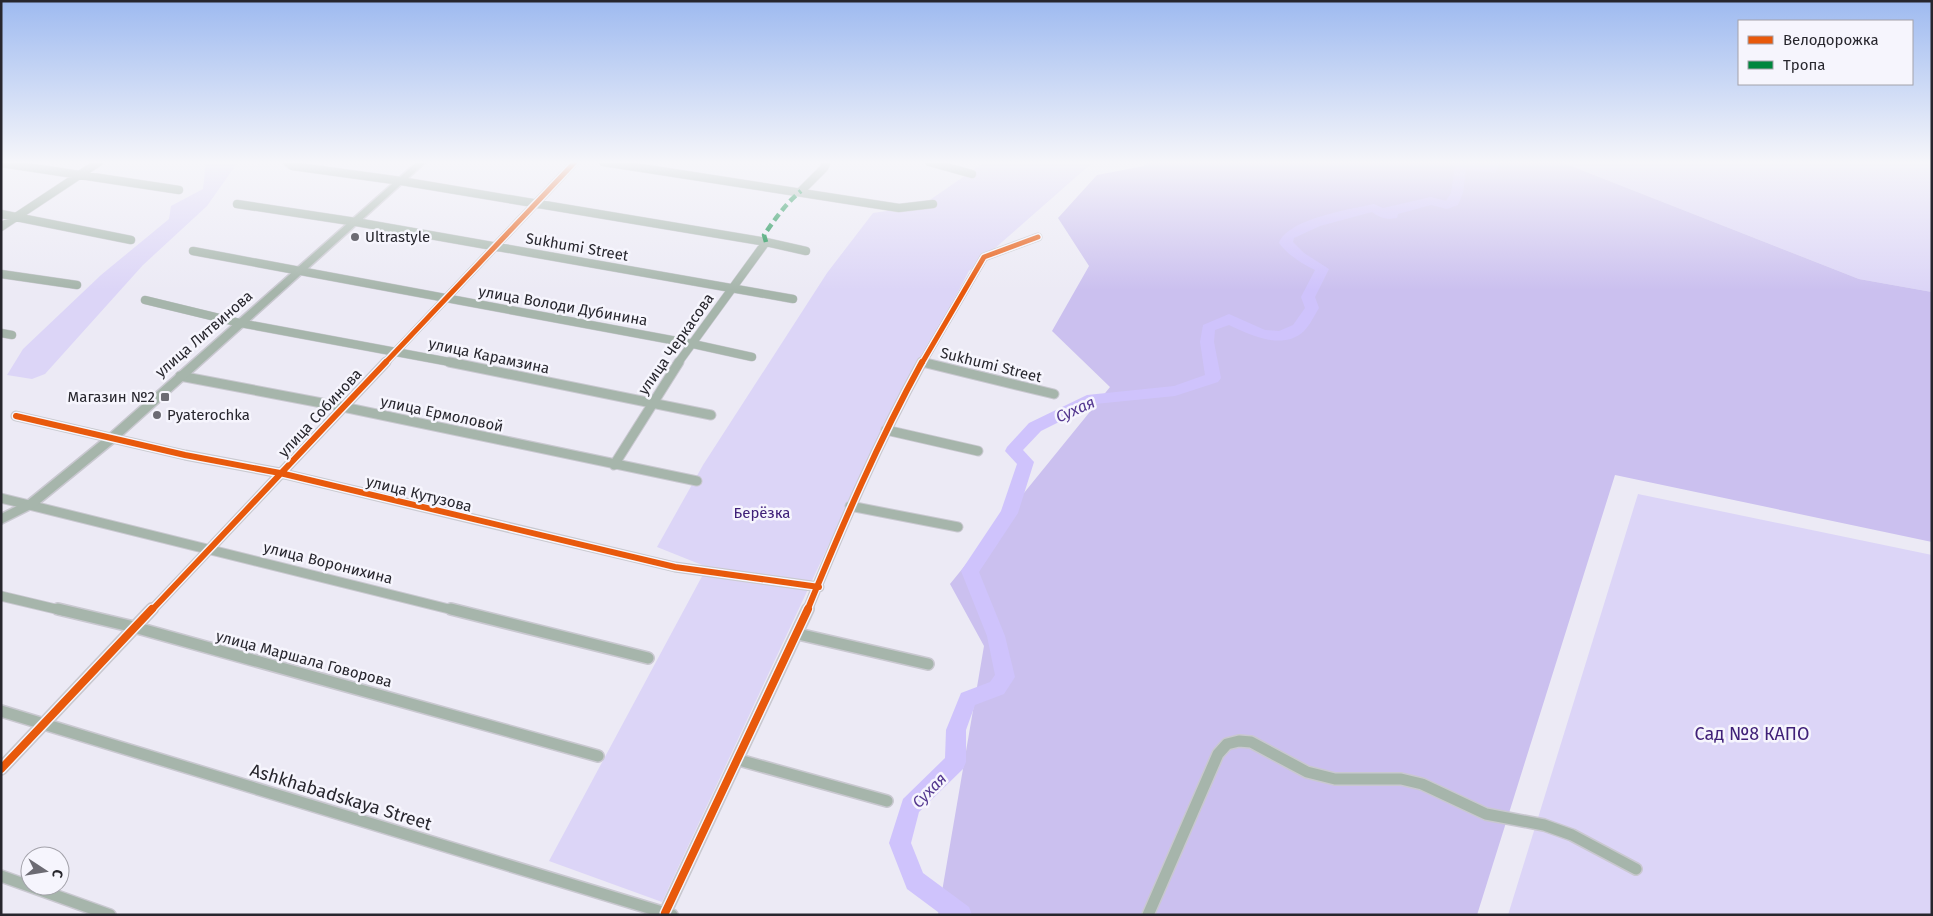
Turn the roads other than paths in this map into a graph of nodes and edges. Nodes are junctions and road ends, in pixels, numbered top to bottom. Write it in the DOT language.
graph roads {
  1 [pos="35,205"];
  2 [pos="242,205"];
  3 [pos="375,205"];
  4 [pos="534,205"];
  5 [pos="540,205"];
  6 [pos="880,205"];
  7 [pos="927,205"];
  8 [pos="1,214"];
  9 [pos="16,217"];
  10 [pos="356,222"];
  11 [pos="1,226"];
  12 [pos="1038,237"];
  13 [pos="131,240"];
  14 [pos="766,242"];
  15 [pos="496,246"];
  16 [pos="193,251"];
  17 [pos="806,251"];
  18 [pos="299,272"];
  19 [pos="1,274"];
  20 [pos="77,285"];
  21 [pos="732,288"];
  22 [pos="793,298"];
  23 [pos="446,299"];
  24 [pos="145,300"];
  25 [pos="240,323"];
  26 [pos="1,333"];
  27 [pos="12,334"];
  28 [pos="693,344"];
  29 [pos="396,351"];
  30 [pos="752,357"];
  31 [pos="922,362"];
  32 [pos="180,376"];
  33 [pos="1054,394"];
  34 [pos="651,404"];
  35 [pos="343,407"];
  36 [pos="711,415"];
  37 [pos="16,416"];
  38 [pos="886,430"];
  39 [pos="112,438"];
  40 [pos="978,451"];
  41 [pos="614,465"];
  42 [pos="280,473"];
  43 [pos="697,481"];
  44 [pos="1,498"];
  45 [pos="31,504"];
  46 [pos="850,506"];
  47 [pos="1,520"];
  48 [pos="958,527"];
  49 [pos="208,549"];
  50 [pos="818,587"];
  51 [pos="1,596"];
  52 [pos="134,627"];
  53 [pos="798,634"];
  54 [pos="648,658"];
  55 [pos="928,664"];
  56 [pos="1,711"];
  57 [pos="42,725"];
  58 [pos="598,756"];
  59 [pos="739,760"];
  60 [pos="1,769"];
  61 [pos="887,801"];
  62 [pos="1636,868"];
  63 [pos="1,876"];
  64 [pos="669,914"];
  65 [pos="110,915"];
  66 [pos="1148,915"];
  1 -- 9 [label="street"];
  2 -- 10 [label="street, Sukhumi Street"];
  3 -- 10 [label="street, улица Литвинова"];
  4 -- 15 [label="street, улица Собинова"];
  5 -- 14 [label="street"];
  6 -- 7 [label="street"];
  8 -- 9 [label="street"];
  9 -- 11 [label="street"];
  9 -- 13 [label="street"];
  10 -- 15 [label="street, Sukhumi Street"];
  10 -- 18 [label="street, улица Литвинова"];
  12 -- 31 [label="street"];
  14 -- 17 [label="street"];
  14 -- 21 [label="street, улица Черкасова"];
  15 -- 21 [label="street, Sukhumi Street"];
  15 -- 23 [label="street, улица Собинова"];
  16 -- 18 [label="street, улица Володи Дубинина"];
  18 -- 23 [label="street, улица Володи Дубинина"];
  18 -- 25 [label="street, улица Литвинова"];
  19 -- 20 [label="street"];
  21 -- 22 [label="street, Sukhumi Street"];
  21 -- 28 [label="street, улица Черкасова"];
  23 -- 28 [label="street, улица Володи Дубинина"];
  23 -- 29 [label="street, улица Собинова"];
  24 -- 25 [label="street, улица Карамзина"];
  25 -- 29 [label="street, улица Карамзина"];
  25 -- 32 [label="street, улица Литвинова"];
  26 -- 27 [label="street"];
  28 -- 30 [label="street, улица Володи Дубинина"];
  28 -- 34 [label="street, улица Черкасова"];
  29 -- 34 [label="street, улица Карамзина"];
  29 -- 35 [label="street, улица Собинова"];
  31 -- 33 [label="street, Sukhumi Street"];
  31 -- 38 [label="street"];
  32 -- 35 [label="street, улица Ермоловой"];
  32 -- 39 [label="street, улица Литвинова"];
  34 -- 36 [label="street, улица Карамзина"];
  34 -- 41 [label="street, улица Черкасова"];
  35 -- 41 [label="street, улица Ермоловой"];
  35 -- 42 [label="street, улица Собинова"];
  37 -- 39 [label="street, улица Кутузова"];
  38 -- 40 [label="street"];
  38 -- 46 [label="street"];
  39 -- 42 [label="street, улица Кутузова"];
  39 -- 45 [label="street, улица Литвинова"];
  41 -- 43 [label="street, улица Ермоловой"];
  42 -- 49 [label="street, улица Собинова"];
  42 -- 50 [label="street, улица Кутузова"];
  44 -- 45 [label="street, улица Воронихина"];
  45 -- 47 [label="street, улица Литвинова"];
  45 -- 49 [label="street, улица Воронихина"];
  46 -- 48 [label="street"];
  46 -- 50 [label="street"];
  49 -- 52 [label="street, улица Собинова"];
  49 -- 54 [label="street, улица Воронихина"];
  50 -- 53 [label="street"];
  51 -- 52 [label="street, улица Маршала Говорова"];
  52 -- 57 [label="street, улица Собинова"];
  52 -- 58 [label="street, улица Маршала Говорова"];
  53 -- 55 [label="street"];
  53 -- 59 [label="street"];
  56 -- 57 [label="street, Ashkhabadskaya Street"];
  57 -- 60 [label="street, улица Собинова"];
  57 -- 64 [label="street, Ashkhabadskaya Street"];
  59 -- 61 [label="street"];
  59 -- 64 [label="street"];
  62 -- 66 [label="street"];
  63 -- 65 [label="street"];
}
